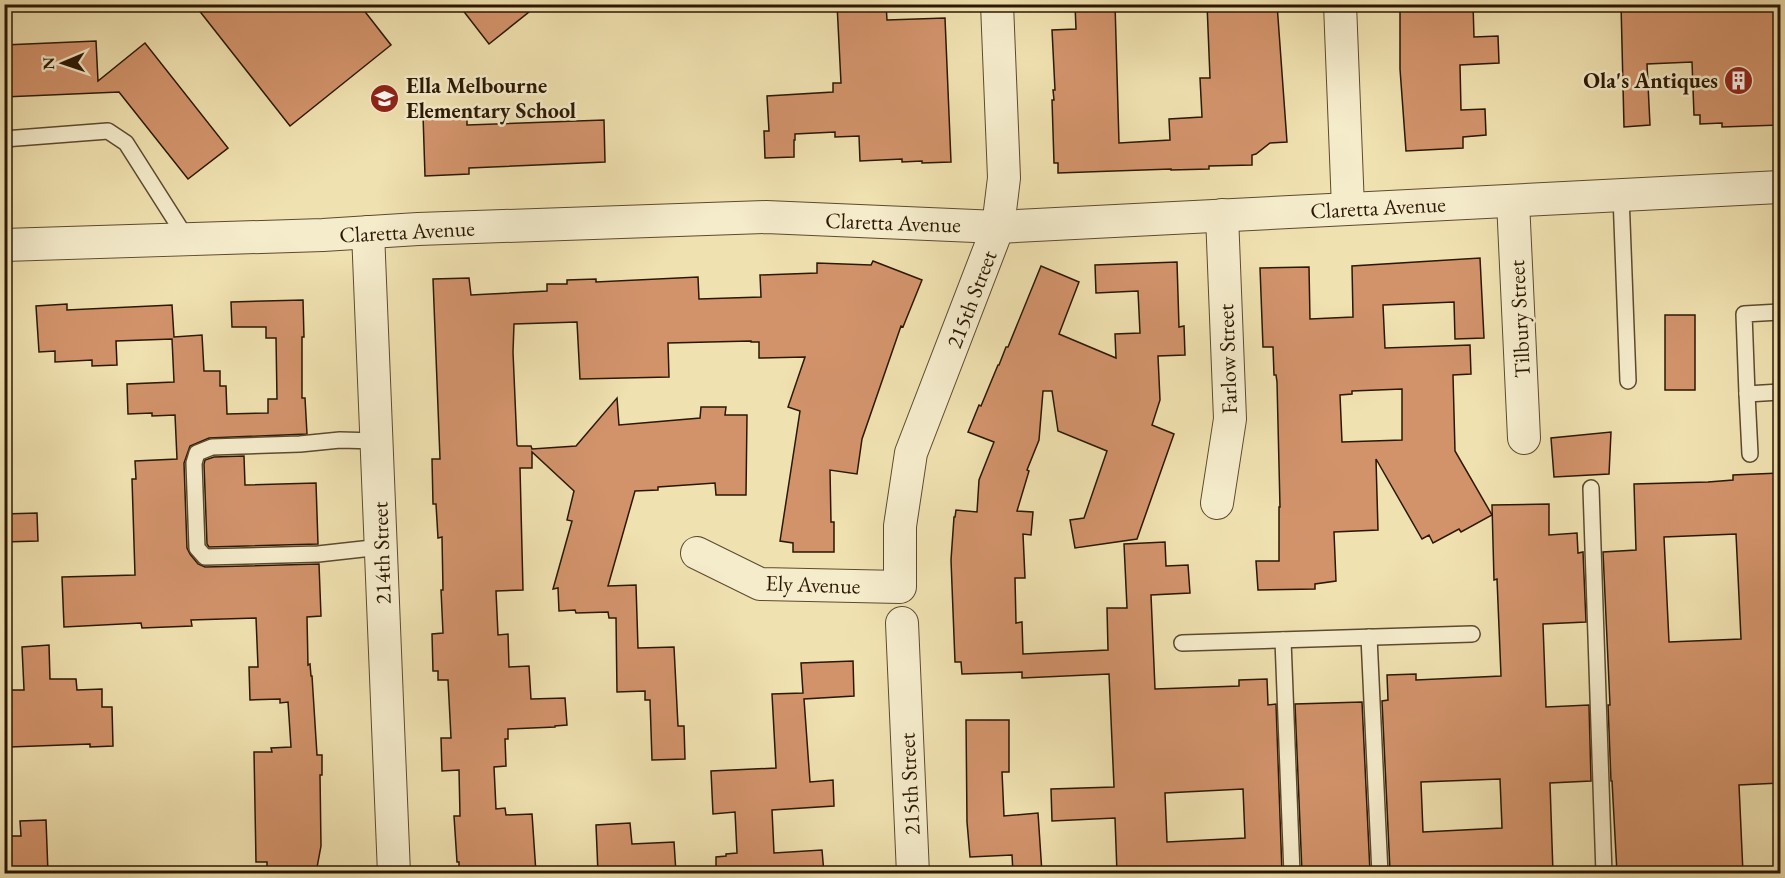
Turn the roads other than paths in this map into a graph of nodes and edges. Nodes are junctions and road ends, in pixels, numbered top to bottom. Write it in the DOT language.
graph roads {
  1 [pos="997,4"];
  2 [pos="1340,4"];
  3 [pos="4,139"];
  4 [pos="1780,187"];
  5 [pos="1621,195"];
  6 [pos="1513,201"];
  7 [pos="1348,208"];
  8 [pos="1222,215"];
  9 [pos="998,226"];
  10 [pos="368,232"];
  11 [pos="187,239"];
  12 [pos="4,245"];
  13 [pos="1780,312"];
  14 [pos="1628,381"];
  15 [pos="1780,392"];
  16 [pos="1747,394"];
  17 [pos="1524,438"];
  18 [pos="377,441"];
  19 [pos="1750,454"];
  20 [pos="1591,488"];
  21 [pos="1218,503"];
  22 [pos="381,547"];
  23 [pos="697,553"];
  24 [pos="900,587"];
  25 [pos="902,622"];
  26 [pos="1472,634"];
  27 [pos="1369,637"];
  28 [pos="1283,640"];
  29 [pos="1182,643"];
  30 [pos="394,873"];
  31 [pos="913,873"];
  32 [pos="1292,873"];
  33 [pos="1380,873"];
  34 [pos="1604,873"];
  1 -- 9 [label="street, 215th Street"];
  2 -- 7 [label="street"];
  3 -- 11 [label="lane"];
  4 -- 5 [label="street, Claretta Avenue"];
  5 -- 6 [label="street, Claretta Avenue"];
  5 -- 14 [label="lane"];
  6 -- 7 [label="street, Claretta Avenue"];
  6 -- 17 [label="street, Tilbury Street"];
  7 -- 8 [label="street, Claretta Avenue"];
  8 -- 9 [label="street, Claretta Avenue"];
  8 -- 21 [label="street, Farlow Street"];
  9 -- 10 [label="street, Claretta Avenue"];
  9 -- 24 [label="street, 215th Street"];
  10 -- 11 [label="street, Claretta Avenue"];
  10 -- 18 [label="street, 214th Street"];
  11 -- 12 [label="street, Claretta Avenue"];
  13 -- 16 [label="lane"];
  15 -- 16 [label="lane"];
  16 -- 19 [label="lane"];
  18 -- 22 [label="street, 214th Street"];
  18 -- 22 [label="lane"];
  20 -- 34 [label="lane"];
  22 -- 30 [label="street, 214th Street"];
  23 -- 24 [label="street, Ely Avenue"];
  25 -- 31 [label="street, 215th Street"];
  26 -- 27 [label="lane"];
  27 -- 28 [label="lane"];
  27 -- 33 [label="lane"];
  28 -- 29 [label="lane"];
  28 -- 32 [label="lane"];
}
